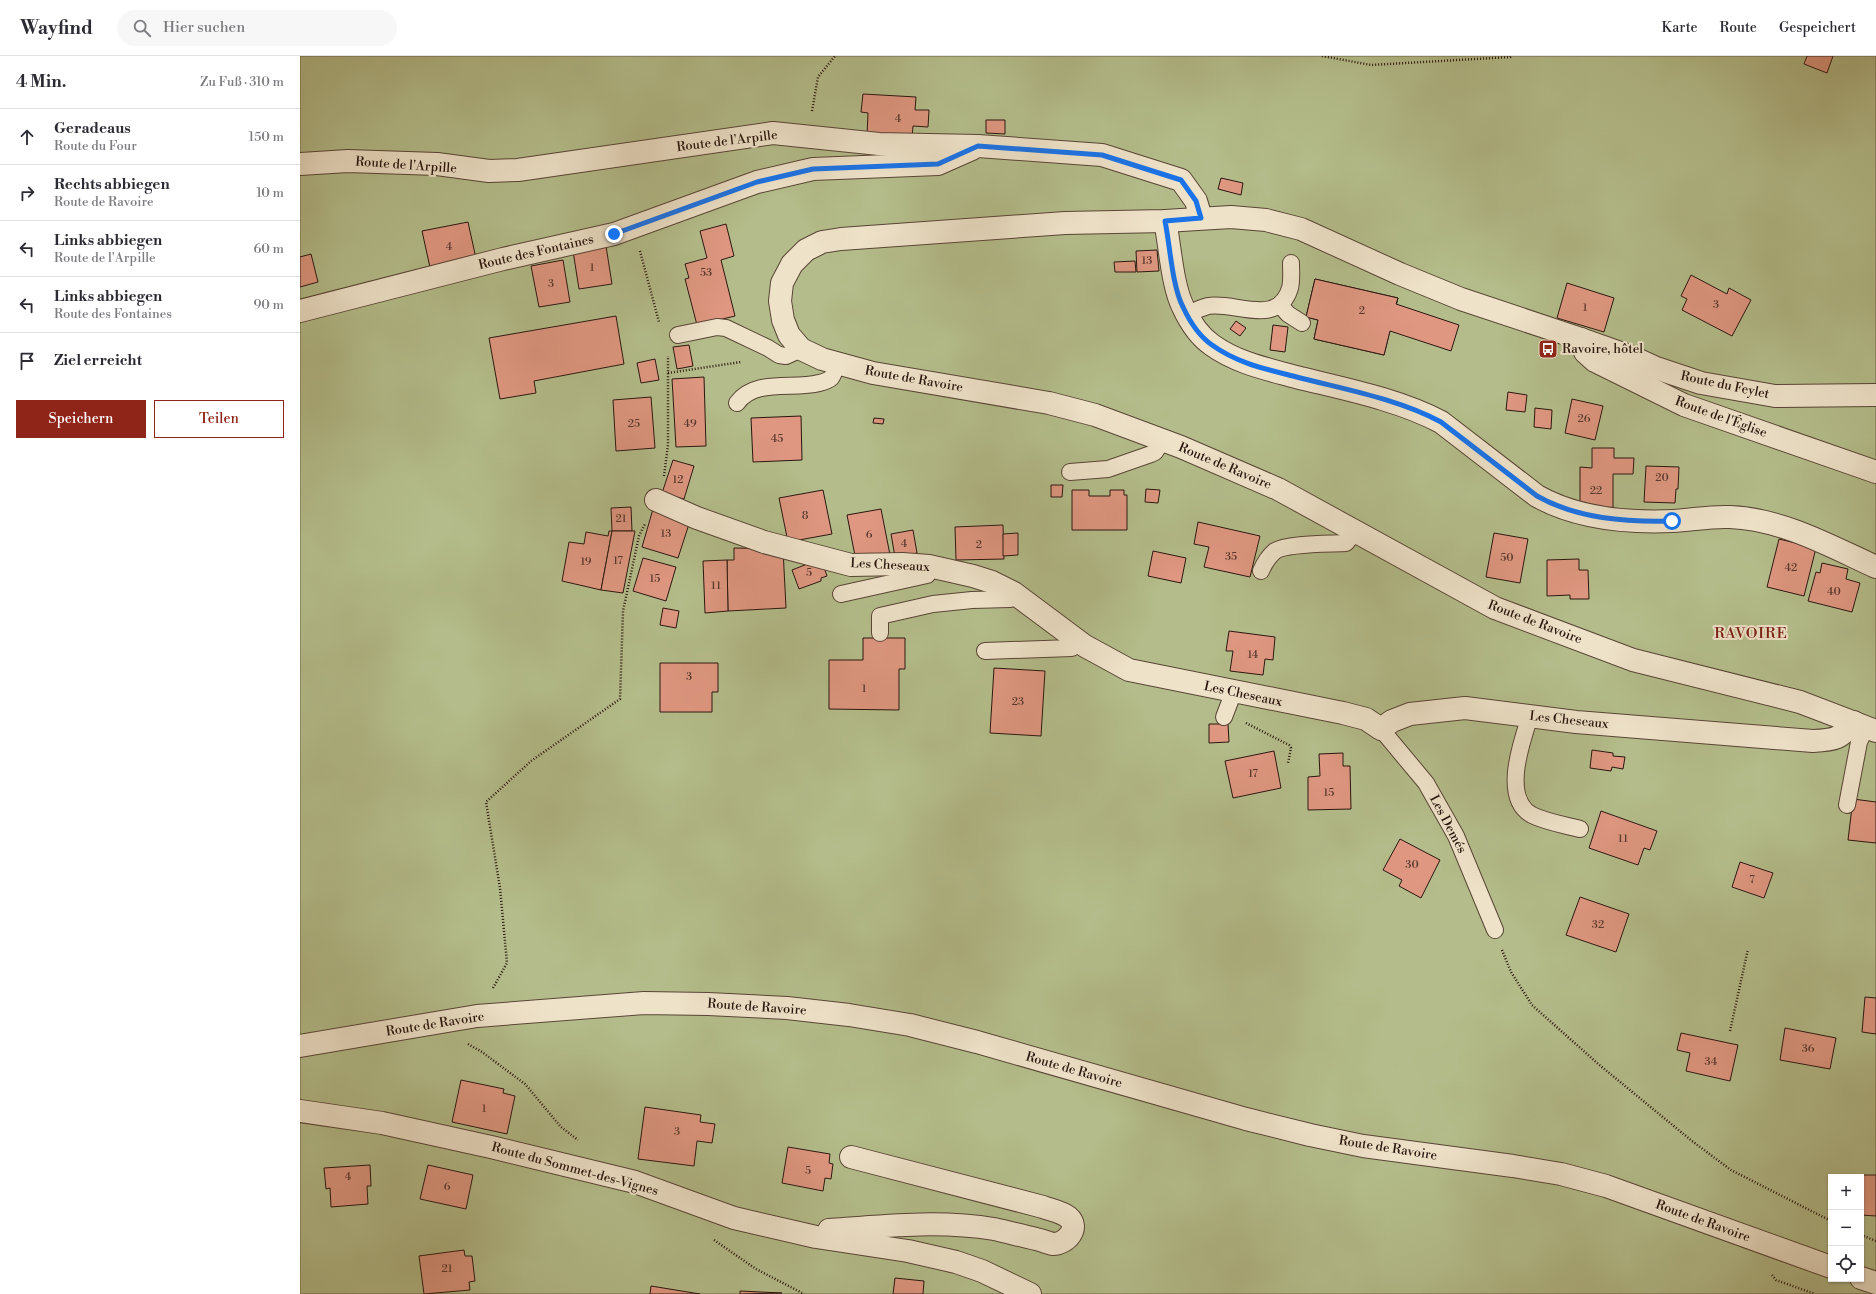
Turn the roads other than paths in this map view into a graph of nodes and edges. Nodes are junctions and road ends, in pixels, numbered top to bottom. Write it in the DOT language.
graph roads {
  1 [pos="978,146"];
  2 [pos="300,164"];
  3 [pos="1201,218"];
  4 [pos="1165,221"];
  5 [pos="1291,263"];
  6 [pos="1280,305"];
  7 [pos="300,311"];
  8 [pos="1188,315"];
  9 [pos="1302,323"];
  10 [pos="678,335"];
  11 [pos="1581,339"];
  12 [pos="801,348"];
  13 [pos="837,364"];
  14 [pos="1876,395"];
  15 [pos="737,403"];
  16 [pos="1163,440"];
  17 [pos="1070,472"];
  18 [pos="1876,472"];
  19 [pos="656,500"];
  20 [pos="1355,532"];
  21 [pos="929,566"];
  22 [pos="1876,567"];
  23 [pos="1261,571"];
  24 [pos="1014,593"];
  25 [pos="841,594"];
  26 [pos="880,633"];
  27 [pos="1078,641"];
  28 [pos="985,651"];
  29 [pos="1240,693"];
  30 [pos="1530,716"];
  31 [pos="1224,717"];
  32 [pos="1865,727"];
  33 [pos="1381,729"];
  34 [pos="1847,805"];
  35 [pos="1580,829"];
  36 [pos="1495,930"];
  37 [pos="300,1046"];
  38 [pos="300,1111"];
  39 [pos="851,1157"];
  40 [pos="816,1237"];
  41 [pos="1828,1266"];
  42 [pos="1864,1279"];
  43 [pos="1876,1283"];
  44 [pos="1030,1294"];
  1 -- 2 [label="street, Route de l'Arpille"];
  1 -- 3 [label="street, Route de l'Arpille"];
  1 -- 7 [label="street, Route des Fontaines"];
  3 -- 4 [label="street, Route de Ravoire"];
  3 -- 11 [label="street, Route de Ravoire"];
  4 -- 8 [label="street"];
  4 -- 12 [label="street, Route de Ravoire"];
  5 -- 6 [label="lane"];
  6 -- 8 [label="lane"];
  6 -- 9 [label="lane"];
  8 -- 22 [label="street"];
  10 -- 12 [label="lane"];
  11 -- 14 [label="street, Route du Feylet"];
  11 -- 18 [label="street, Route de l'Église"];
  12 -- 13 [label="street, Route de Ravoire"];
  13 -- 15 [label="lane"];
  13 -- 16 [label="street, Route de Ravoire"];
  16 -- 17 [label="lane"];
  16 -- 20 [label="street, Route de Ravoire"];
  19 -- 21 [label="street, Les Cheseaux"];
  20 -- 23 [label="lane"];
  20 -- 32 [label="street, Route de Ravoire"];
  21 -- 24 [label="street, Les Cheseaux"];
  21 -- 25 [label="lane"];
  24 -- 26 [label="lane"];
  24 -- 27 [label="street, Les Cheseaux"];
  27 -- 28 [label="lane"];
  27 -- 29 [label="street, Les Cheseaux"];
  29 -- 31 [label="lane"];
  29 -- 33 [label="street, Les Cheseaux"];
  30 -- 32 [label="street, Les Cheseaux"];
  30 -- 33 [label="street, Les Cheseaux"];
  30 -- 35 [label="lane"];
  32 -- 34 [label="lane"];
  33 -- 36 [label="lane, Les Demés"];
  37 -- 41 [label="street, Route de Ravoire"];
  38 -- 40 [label="street, Route du Sommet-des-Vignes"];
  39 -- 40 [label="street"];
  40 -- 44 [label="street, Route du Sommet-des-Vignes"];
  42 -- 43 [label="street"];
}
